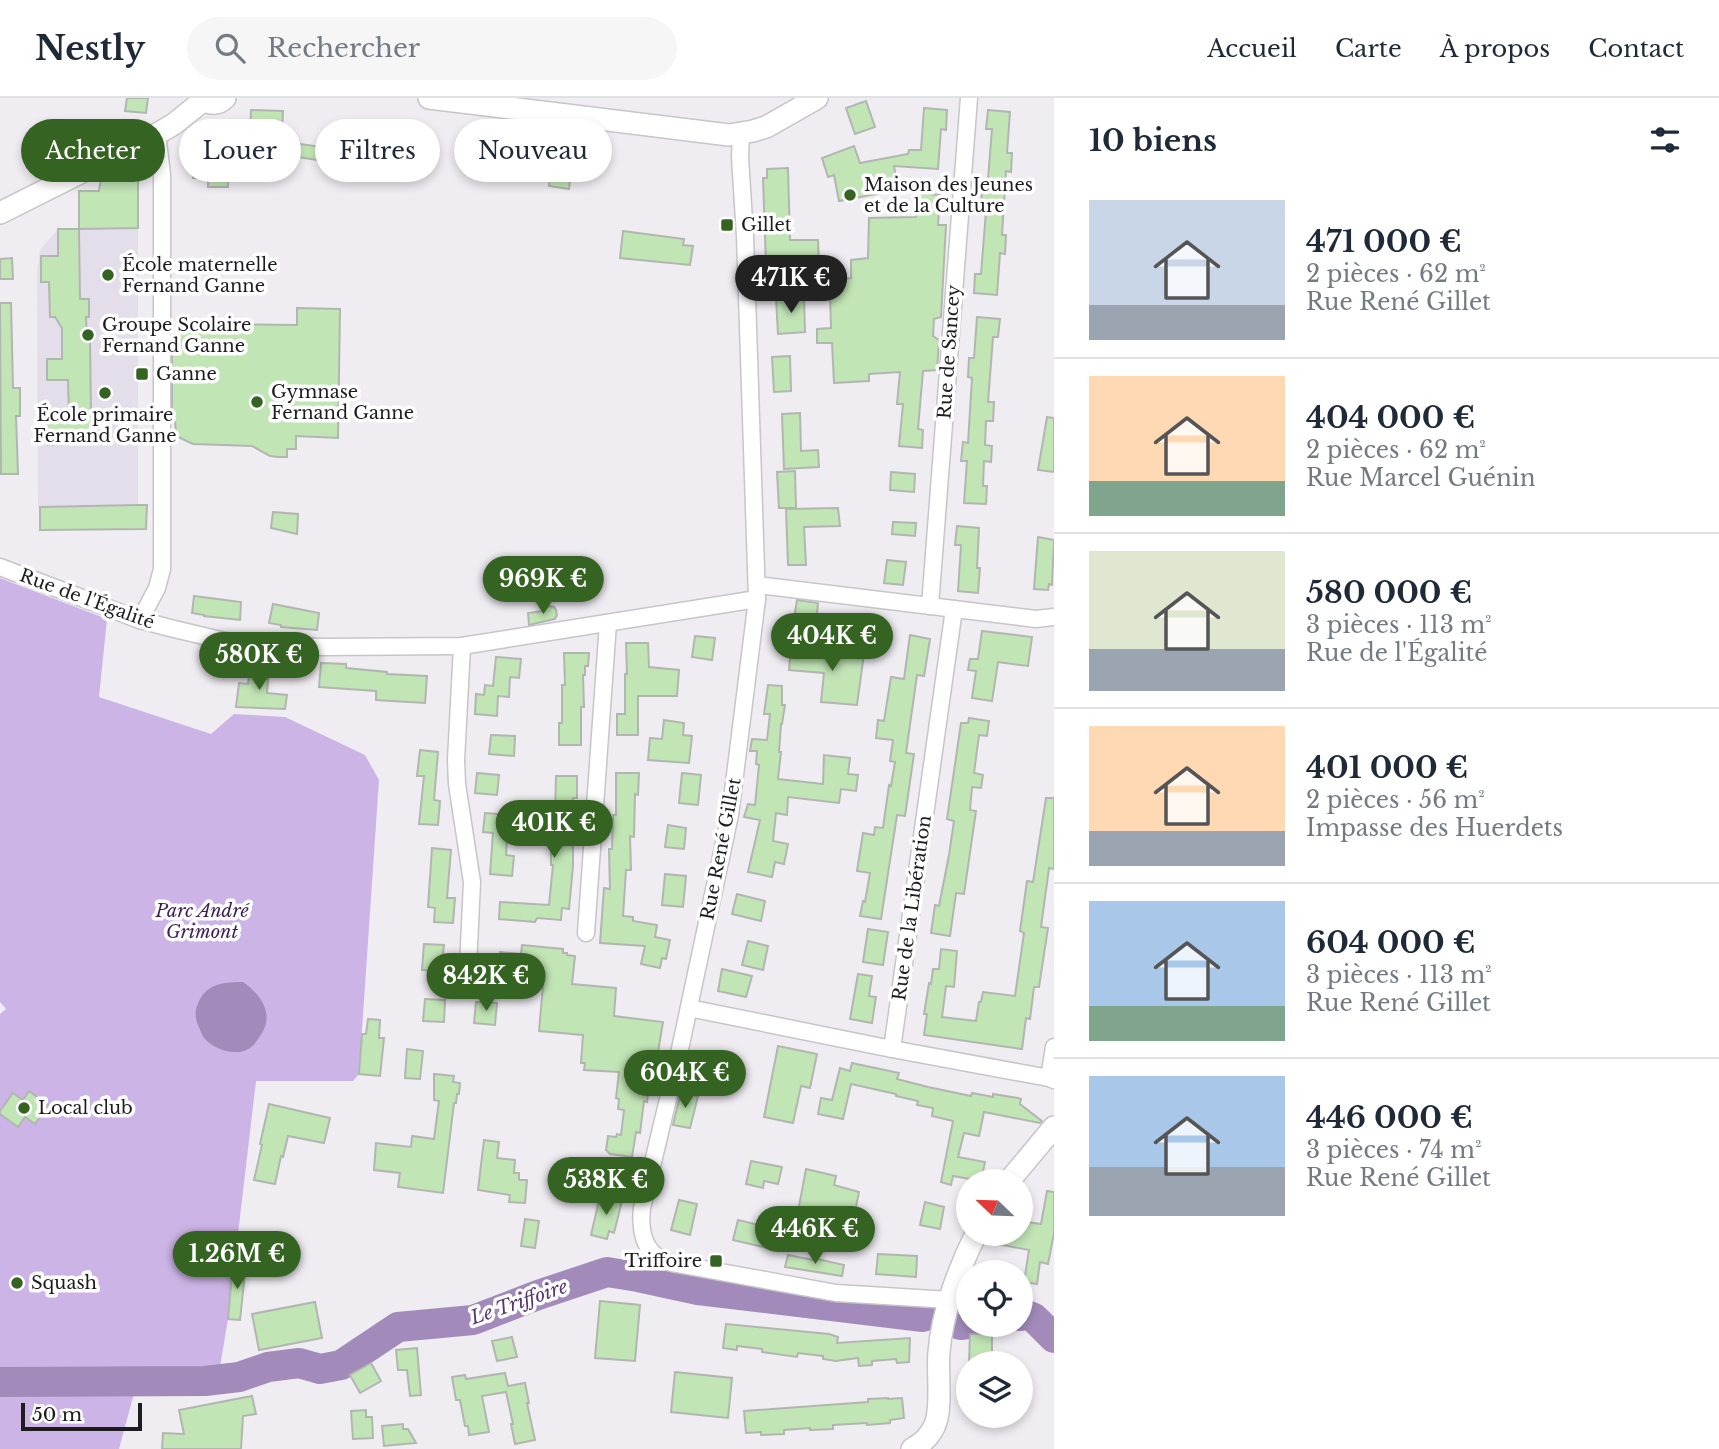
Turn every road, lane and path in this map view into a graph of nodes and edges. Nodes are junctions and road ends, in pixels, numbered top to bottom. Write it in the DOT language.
graph roads {
  1 [pos="429,98"];
  2 [pos="817,98"];
  3 [pos="969,98"];
  4 [pos="210,99"];
  5 [pos="165,129"];
  6 [pos="741,133"];
  7 [pos="62,182"];
  8 [pos="162,182"];
  9 [pos="0,213"];
  10 [pos="0,567"];
  11 [pos="757,592"];
  12 [pos="930,606"];
  13 [pos="954,609"];
  14 [pos="1054,617"];
  15 [pos="140,620"];
  16 [pos="608,623"];
  17 [pos="461,646"];
  18 [pos="586,933"];
  19 [pos="468,967"];
  20 [pos="689,1008"];
  21 [pos="1054,1047"];
  22 [pos="892,1049"];
  23 [pos="1051,1079"];
  24 [pos="1054,1127"];
  25 [pos="1019,1169"];
  26 [pos="970,1246"];
  27 [pos="950,1300"];
  28 [pos="920,1442"];
  1 -- 6 [label="street"];
  2 -- 6 [label="street"];
  3 -- 12 [label="street, Rue de Sancey"];
  4 -- 5 [label="street"];
  6 -- 11 [label="street, Rue René Gillet"];
  7 -- 9 [label="street"];
  8 -- 15 [label="street"];
  10 -- 15 [label="street, Rue de l'Égalité"];
  11 -- 12 [label="street, Rue de l'Égalité"];
  11 -- 16 [label="street, Rue de l'Égalité"];
  11 -- 20 [label="street, Rue René Gillet"];
  12 -- 13 [label="street, Rue de l'Égalité"];
  13 -- 14 [label="street, Rue de l'Égalité"];
  13 -- 22 [label="street, Rue de la Libération"];
  15 -- 17 [label="street, Rue de l'Égalité"];
  16 -- 17 [label="street, Rue de l'Égalité"];
  16 -- 18 [label="street"];
  17 -- 19 [label="street"];
  20 -- 22 [label="street"];
  20 -- 27 [label="street, Rue René Gillet"];
  21 -- 23 [label="street"];
  22 -- 23 [label="street"];
  24 -- 25 [label="street"];
  26 -- 27 [label="street"];
  27 -- 28 [label="street"];
}
